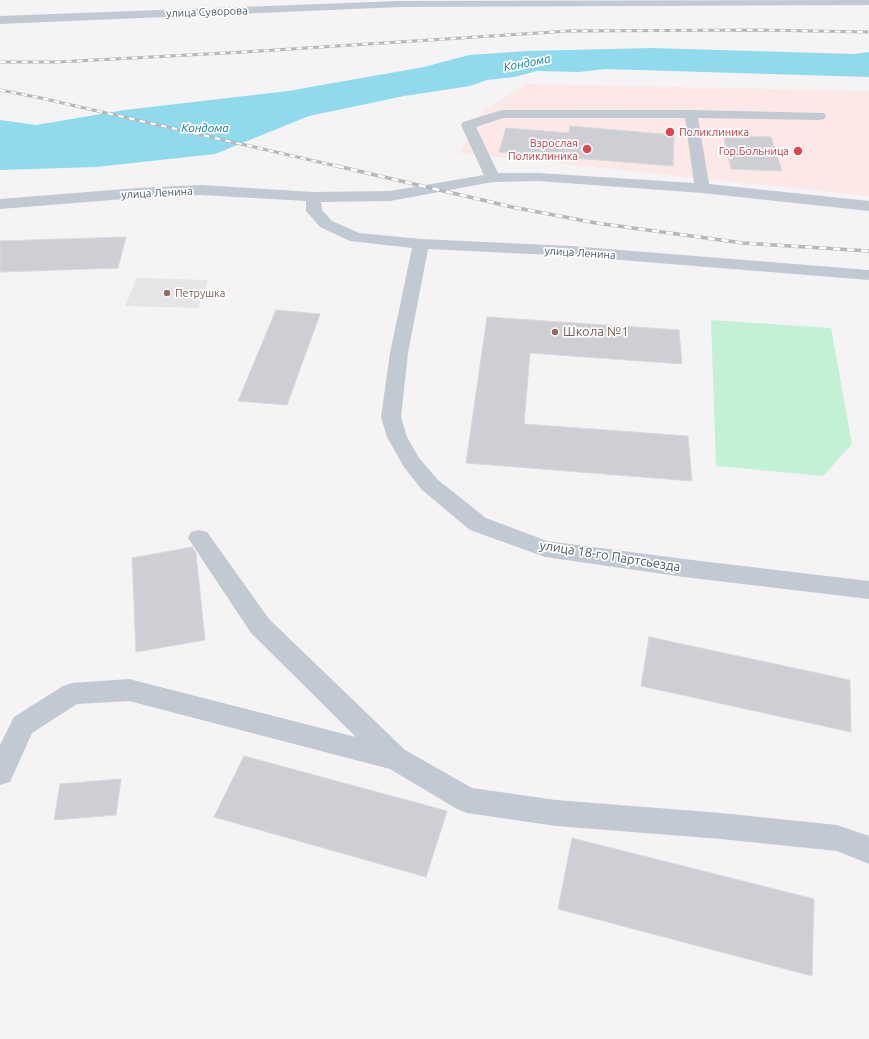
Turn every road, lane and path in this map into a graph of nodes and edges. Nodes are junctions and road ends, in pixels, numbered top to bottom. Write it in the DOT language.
graph roads {
  1 [pos="416,2"];
  2 [pos="869,2"];
  3 [pos="0,20"];
  4 [pos="691,114"];
  5 [pos="819,116"];
  6 [pos="493,178"];
  7 [pos="702,188"];
  8 [pos="313,197"];
  9 [pos="0,204"];
  10 [pos="869,206"];
  11 [pos="421,244"];
  12 [pos="869,275"];
  13 [pos="199,538"];
  14 [pos="869,590"];
  15 [pos="394,758"];
  16 [pos="0,773"];
  17 [pos="869,850"];
  1 -- 2 [label="street, улица Суворова"];
  1 -- 3 [label="street, улица Суворова"];
  4 -- 5 [label="street"];
  4 -- 6 [label="street"];
  4 -- 7 [label="street"];
  6 -- 7 [label="street, улица Ленина"];
  6 -- 8 [label="street, улица Ленина"];
  7 -- 10 [label="street, улица Ленина"];
  8 -- 9 [label="street, улица Ленина"];
  8 -- 11 [label="street, улица Ленина"];
  11 -- 12 [label="street, улица Ленина"];
  11 -- 14 [label="street, улица 18-го Партсьезда"];
  13 -- 15 [label="street"];
  15 -- 16 [label="street"];
  15 -- 17 [label="street"];
}
